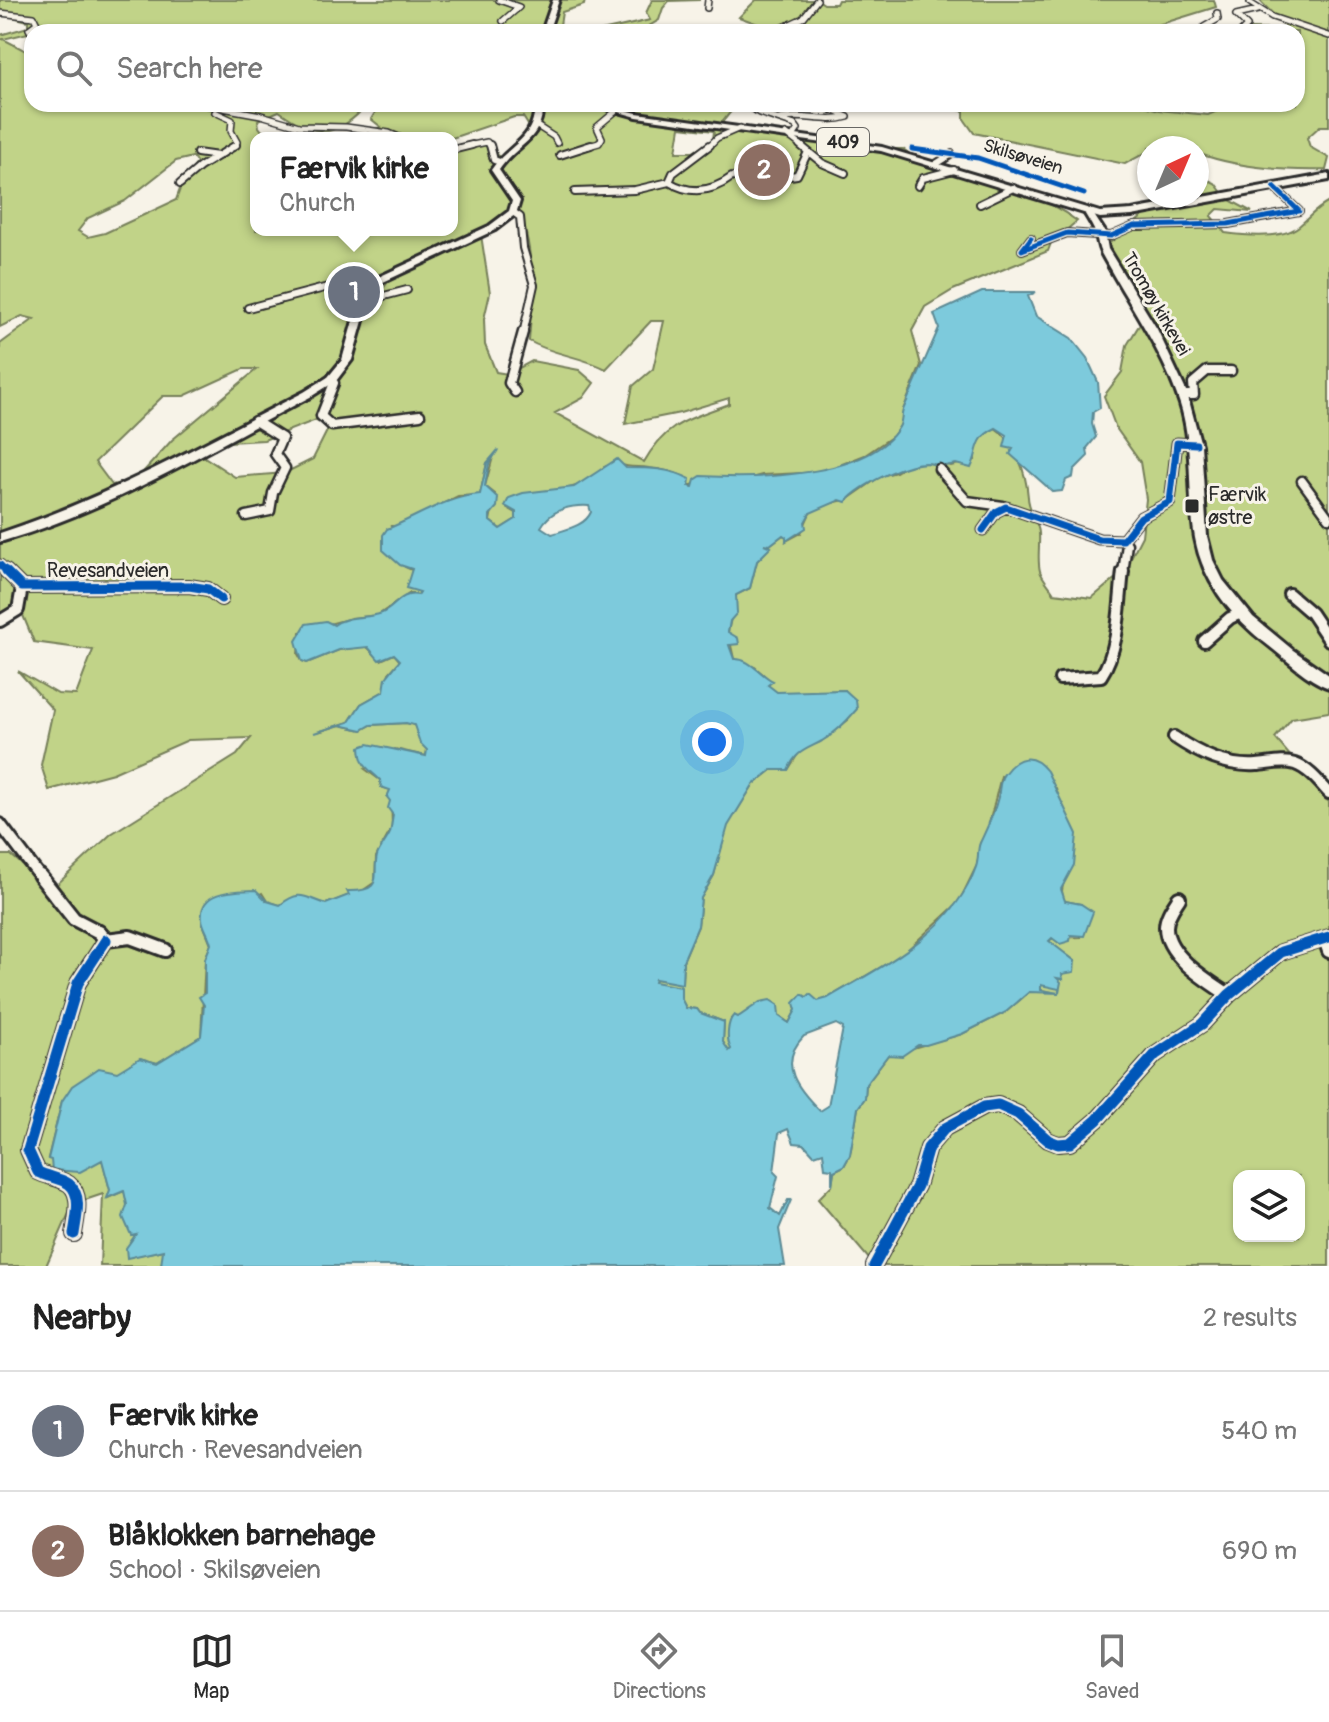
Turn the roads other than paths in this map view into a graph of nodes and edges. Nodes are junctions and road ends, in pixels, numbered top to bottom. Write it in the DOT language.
graph roads {
  1 [pos="499,0"];
  2 [pos="556,0"];
  3 [pos="708,0"];
  4 [pos="817,0"];
  5 [pos="1250,3"];
  6 [pos="707,8"];
  7 [pos="1258,10"];
  8 [pos="0,13"];
  9 [pos="1217,13"];
  10 [pos="503,21"];
  11 [pos="36,24"];
  12 [pos="548,24"];
  13 [pos="790,24"];
  14 [pos="1209,24"];
  15 [pos="1245,24"];
  16 [pos="1296,24"];
  17 [pos="1305,27"];
  18 [pos="1329,36"];
  19 [pos="215,112"];
  20 [pos="241,112"];
  21 [pos="538,112"];
  22 [pos="615,112"];
  23 [pos="623,112"];
  24 [pos="764,112"];
  25 [pos="837,112"];
  26 [pos="779,119"];
  27 [pos="537,126"];
  28 [pos="740,128"];
  29 [pos="382,132"];
  30 [pos="790,134"];
  31 [pos="557,143"];
  32 [pos="458,149"];
  33 [pos="808,152"];
  34 [pos="197,153"];
  35 [pos="952,154"];
  36 [pos="560,155"];
  37 [pos="222,157"];
  38 [pos="500,162"];
  39 [pos="936,164"];
  40 [pos="954,170"];
  41 [pos="845,173"];
  42 [pos="732,177"];
  43 [pos="783,177"];
  44 [pos="1329,177"];
  45 [pos="669,182"];
  46 [pos="180,184"];
  47 [pos="918,186"];
  48 [pos="1274,187"];
  49 [pos="1013,188"];
  50 [pos="575,192"];
  51 [pos="980,204"];
  52 [pos="513,212"];
  53 [pos="1091,215"];
  54 [pos="1108,217"];
  55 [pos="1100,233"];
  56 [pos="1031,238"];
  57 [pos="375,282"];
  58 [pos="407,290"];
  59 [pos="365,301"];
  60 [pos="248,308"];
  61 [pos="1231,371"];
  62 [pos="330,381"];
  63 [pos="515,392"];
  64 [pos="1183,395"];
  65 [pos="420,415"];
  66 [pos="255,421"];
  67 [pos="1196,444"];
  68 [pos="939,469"];
  69 [pos="1302,481"];
  70 [pos="1006,507"];
  71 [pos="246,516"];
  72 [pos="1329,518"];
  73 [pos="983,530"];
  74 [pos="0,538"];
  75 [pos="1123,540"];
  76 [pos="0,565"];
  77 [pos="22,587"];
  78 [pos="1289,594"];
  79 [pos="221,599"];
  80 [pos="1241,613"];
  81 [pos="0,621"];
  82 [pos="1329,640"];
  83 [pos="1204,641"];
  84 [pos="1060,679"];
  85 [pos="1329,682"];
  86 [pos="1174,737"];
  87 [pos="1329,793"];
  88 [pos="0,824"];
  89 [pos="1179,898"];
  90 [pos="106,940"];
  91 [pos="1328,942"];
  92 [pos="165,950"];
  93 [pos="1229,995"];
  94 [pos="74,1234"];
  95 [pos="874,1266"];
  1 -- 10 [label="street"];
  2 -- 12 [label="main road"];
  3 -- 6 [label="street"];
  4 -- 13 [label="street"];
  5 -- 7 [label="street"];
  7 -- 15 [label="street"];
  7 -- 16 [label="street"];
  8 -- 11 [label="street"];
  9 -- 14 [label="street"];
  17 -- 18 [label="street"];
  19 -- 37 [label="street"];
  20 -- 29 [label="street"];
  21 -- 27 [label="main road"];
  22 -- 36 [label="street"];
  23 -- 28 [label="main road, Skilsøveien / 409"];
  24 -- 26 [label="street"];
  25 -- 26 [label="street"];
  26 -- 30 [label="street"];
  27 -- 31 [label="street"];
  27 -- 38 [label="main road"];
  28 -- 30 [label="main road, Skilsøveien / 409"];
  28 -- 45 [label="street"];
  30 -- 33 [label="street"];
  30 -- 39 [label="main road, Skilsøveien / 409"];
  32 -- 38 [label="street"];
  33 -- 41 [label="street"];
  33 -- 43 [label="street"];
  34 -- 37 [label="street"];
  35 -- 39 [label="street, Skilsøveien"];
  37 -- 46 [label="street"];
  38 -- 52 [label="main road"];
  39 -- 40 [label="main road, Skilsøveien / 409"];
  40 -- 47 [label="street"];
  40 -- 49 [label="main road, Skilsøveien / 409"];
  42 -- 45 [label="street"];
  44 -- 48 [label="main road, Skilsøveien / 409"];
  45 -- 50 [label="street"];
  48 -- 54 [label="main road, Skilsøveien / 409"];
  48 -- 55 [label="street"];
  49 -- 51 [label="street"];
  49 -- 53 [label="main road, Skilsøveien / 409"];
  52 -- 57 [label="main road"];
  52 -- 63 [label="street"];
  53 -- 54 [label="main road, Skilsøveien / 409"];
  53 -- 55 [label="main road, Tromøy kirkevei"];
  54 -- 55 [label="main road"];
  55 -- 56 [label="street"];
  55 -- 64 [label="main road, Tromøy kirkevei"];
  57 -- 59 [label="main road"];
  57 -- 60 [label="street"];
  58 -- 59 [label="street"];
  59 -- 62 [label="main road"];
  61 -- 64 [label="street, Tromøy kirkevei"];
  62 -- 65 [label="street"];
  62 -- 66 [label="main road"];
  64 -- 67 [label="main road, Tromøy kirkevei"];
  66 -- 71 [label="street"];
  66 -- 74 [label="main road"];
  67 -- 75 [label="street"];
  67 -- 80 [label="main road, Tromøy kirkevei"];
  68 -- 70 [label="street"];
  69 -- 72 [label="street"];
  70 -- 73 [label="street"];
  70 -- 75 [label="street"];
  75 -- 84 [label="street"];
  76 -- 77 [label="street, Revesandveien"];
  77 -- 79 [label="street, Revesandveien"];
  77 -- 81 [label="street, Revesandveien"];
  78 -- 82 [label="street"];
  80 -- 83 [label="street"];
  80 -- 85 [label="main road, Tromøy kirkevei"];
  86 -- 87 [label="street"];
  88 -- 90 [label="street"];
  89 -- 93 [label="street"];
  90 -- 92 [label="street"];
  90 -- 94 [label="street"];
  91 -- 93 [label="street"];
  93 -- 95 [label="street"];
}
